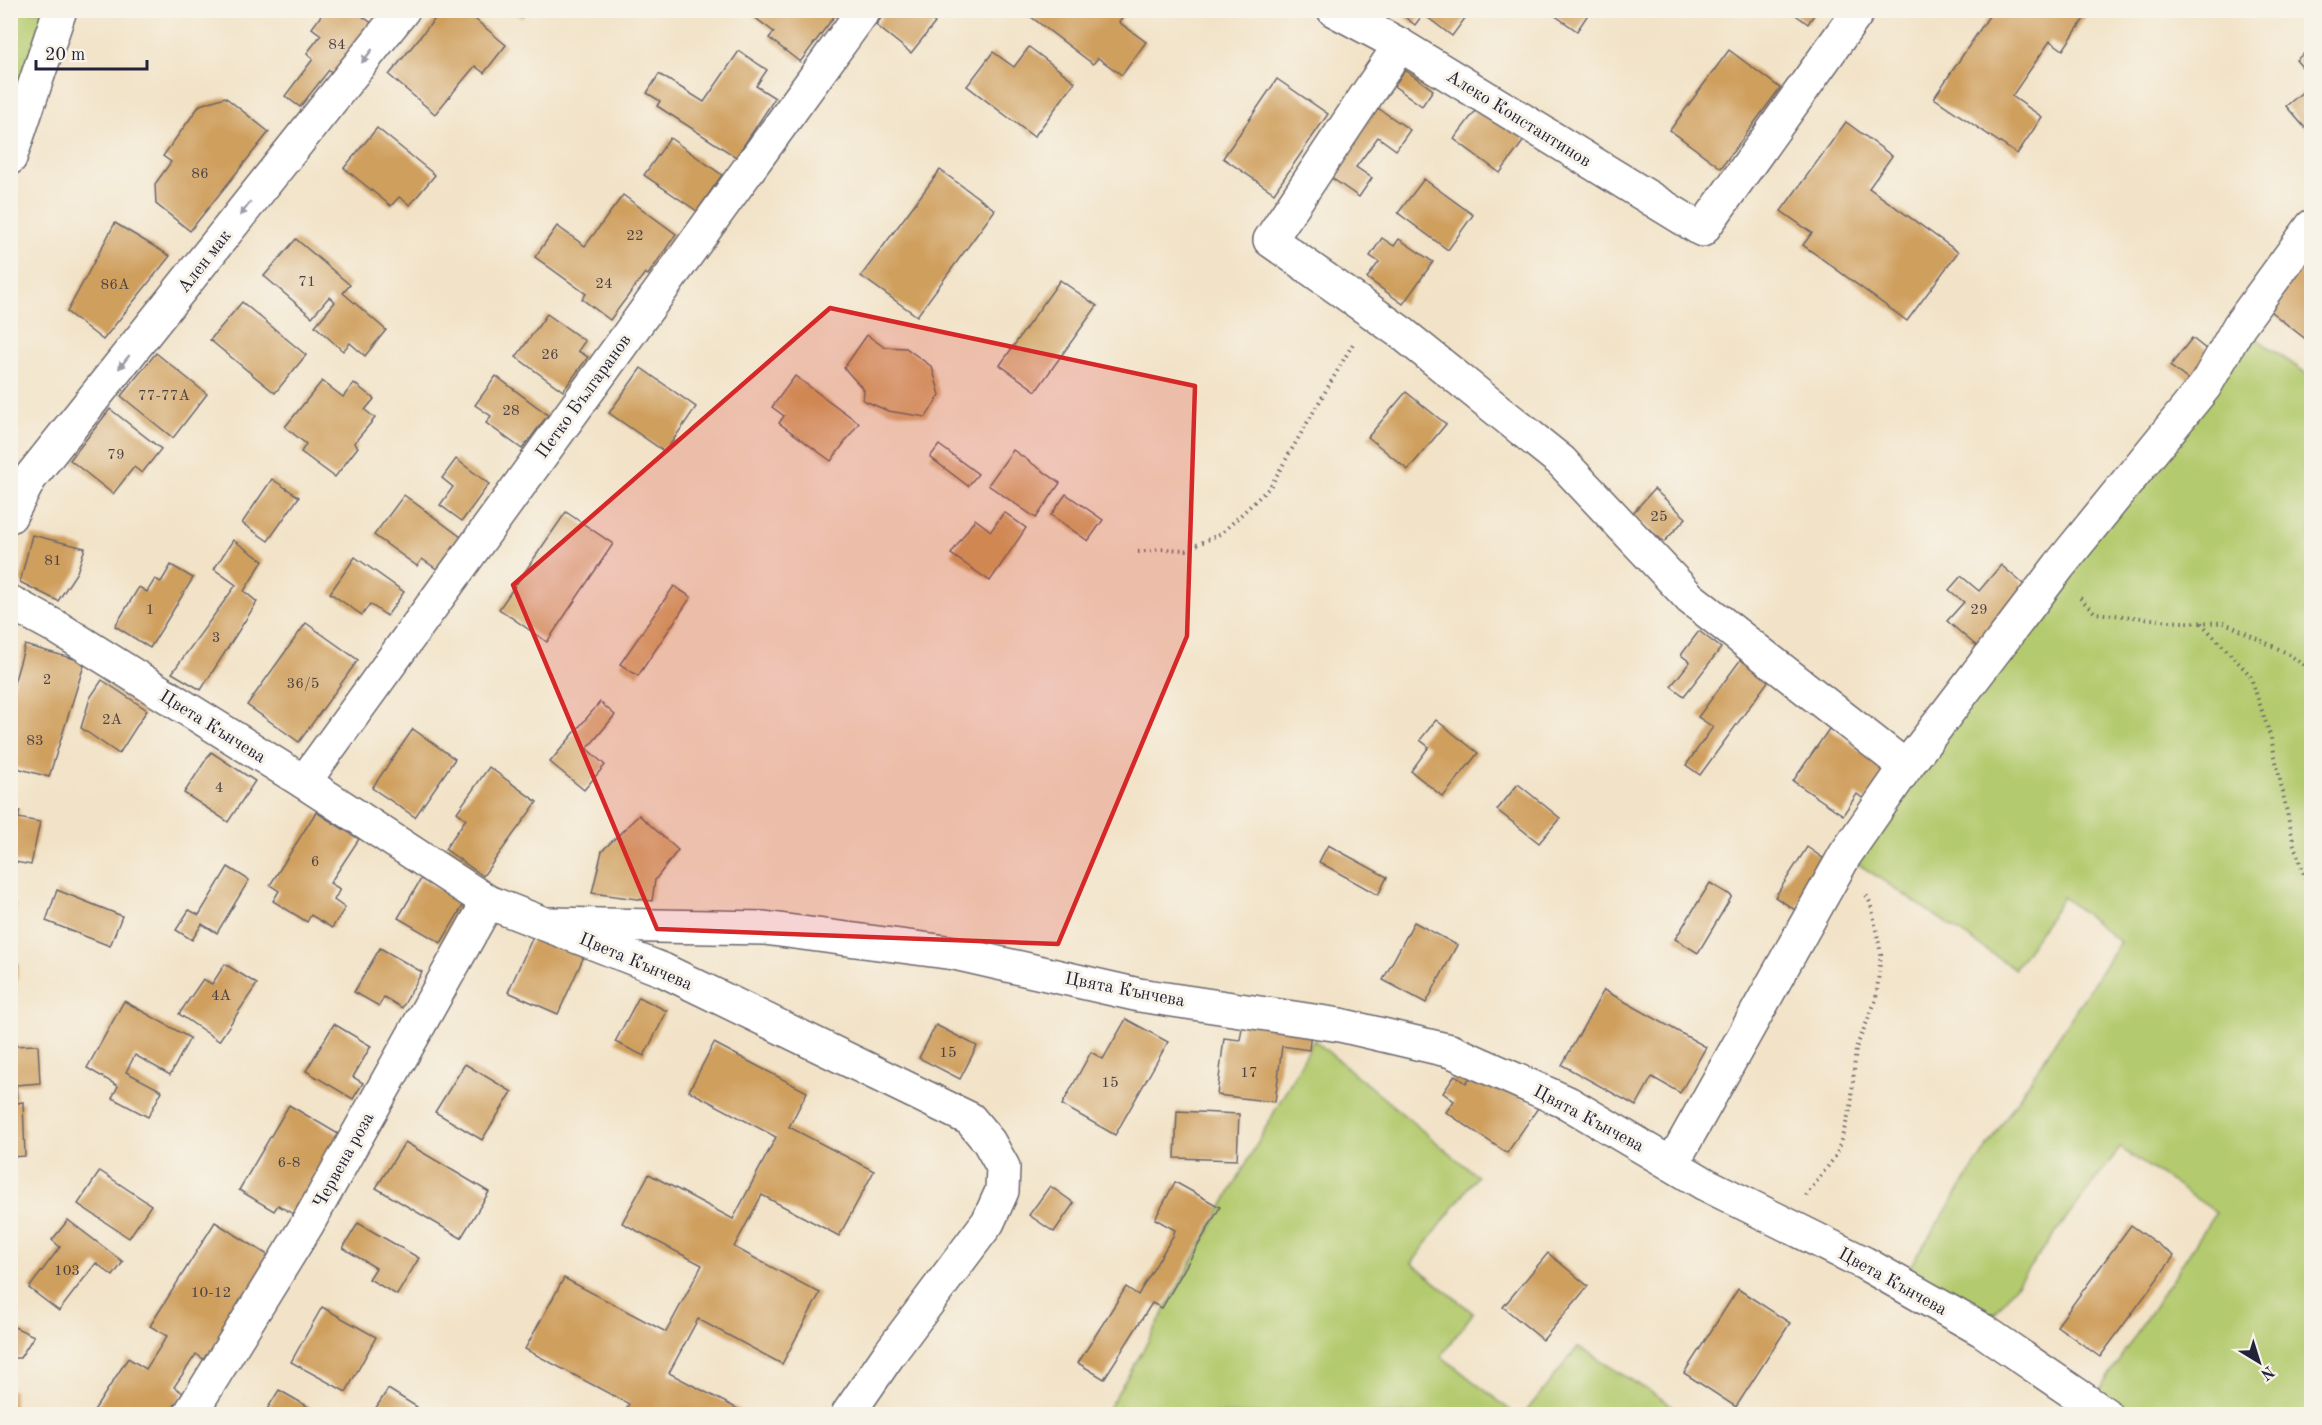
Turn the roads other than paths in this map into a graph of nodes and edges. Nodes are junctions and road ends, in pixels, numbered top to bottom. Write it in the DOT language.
graph roads {
  1 [pos="60,10"];
  2 [pos="403,10"];
  3 [pos="864,10"];
  4 [pos="1334,10"];
  5 [pos="1859,10"];
  6 [pos="1400,45"];
  7 [pos="10,158"];
  8 [pos="2312,226"];
  9 [pos="10,516"];
  10 [pos="10,602"];
  11 [pos="1906,767"];
  12 [pos="304,782"];
  13 [pos="488,902"];
  14 [pos="549,924"];
  15 [pos="1672,1164"];
  16 [pos="190,1414"];
  17 [pos="848,1414"];
  18 [pos="2105,1414"];
  1 -- 7 [label="street"];
  2 -- 9 [label="street, Ален мак, one-way"];
  3 -- 12 [label="street, Петко Българанов"];
  4 -- 6 [label="street, Алеко Константинов"];
  5 -- 6 [label="street, Алеко Константинов"];
  6 -- 11 [label="street"];
  8 -- 11 [label="street"];
  10 -- 12 [label="street, Цвета Кънчева"];
  11 -- 15 [label="street"];
  12 -- 13 [label="street, Цвета Кънчева"];
  13 -- 14 [label="street, Цвета Кънчева"];
  13 -- 16 [label="street, Червена роза"];
  14 -- 15 [label="street, Цвята Кънчева"];
  14 -- 17 [label="street, Цвета Кънчева"];
  15 -- 18 [label="street, Цвета Кънчева"];
}
